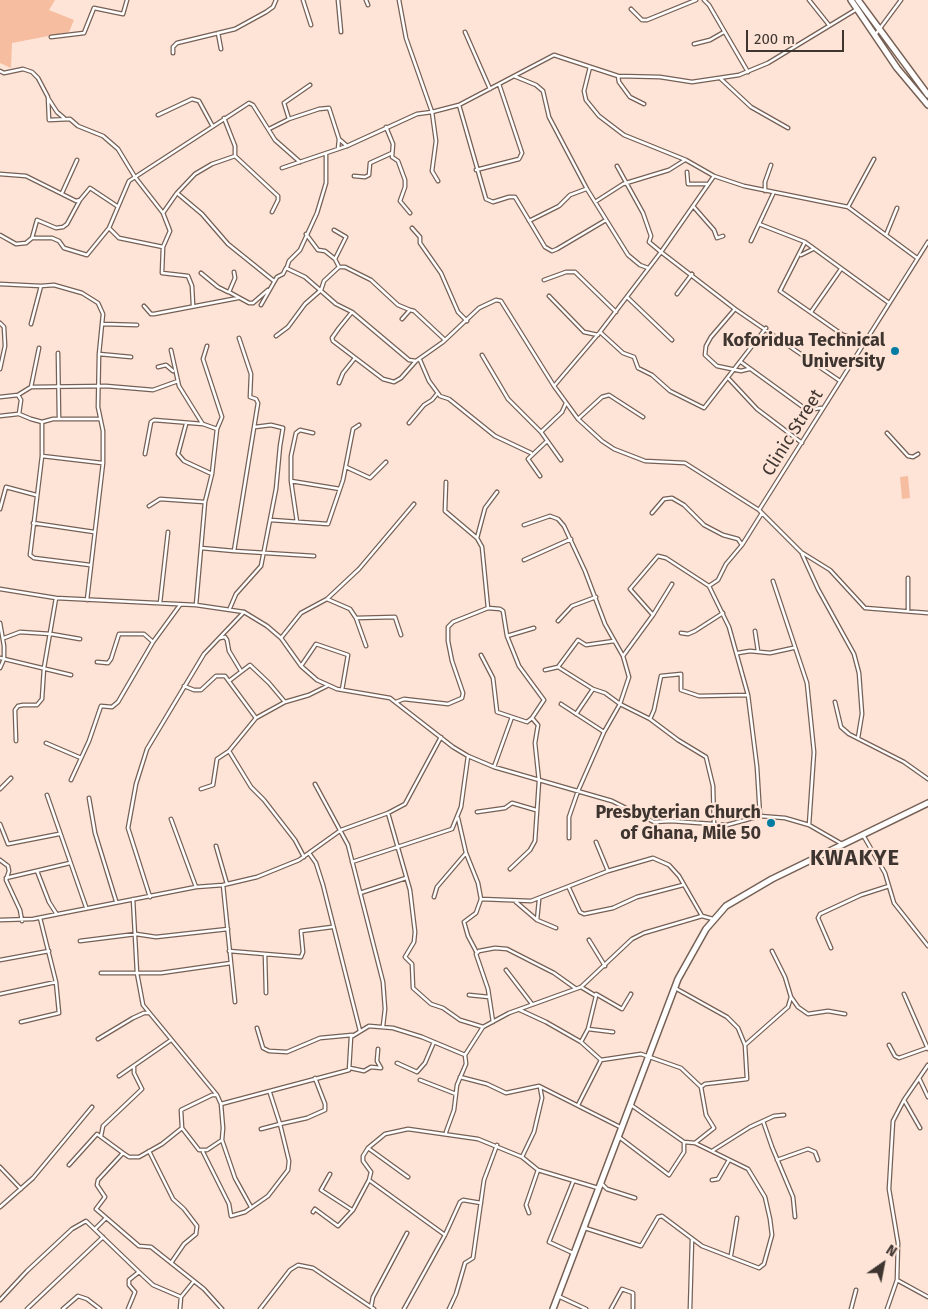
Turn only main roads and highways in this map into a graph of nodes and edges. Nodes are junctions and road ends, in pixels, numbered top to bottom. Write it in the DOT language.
graph roads {
  1 [pos="851,0"];
  2 [pos="858,0"];
  3 [pos="871,25"];
  4 [pos="877,33"];
  5 [pos="928,95"];
  6 [pos="928,106"];
  7 [pos="928,803"];
  8 [pos="553,1309"];
  1 -- 3 [label="highway"];
  2 -- 3 [label="highway"];
  3 -- 4 [label="highway"];
  4 -- 5 [label="highway"];
  4 -- 6 [label="highway"];
  7 -- 8 [label="highway"];
}
